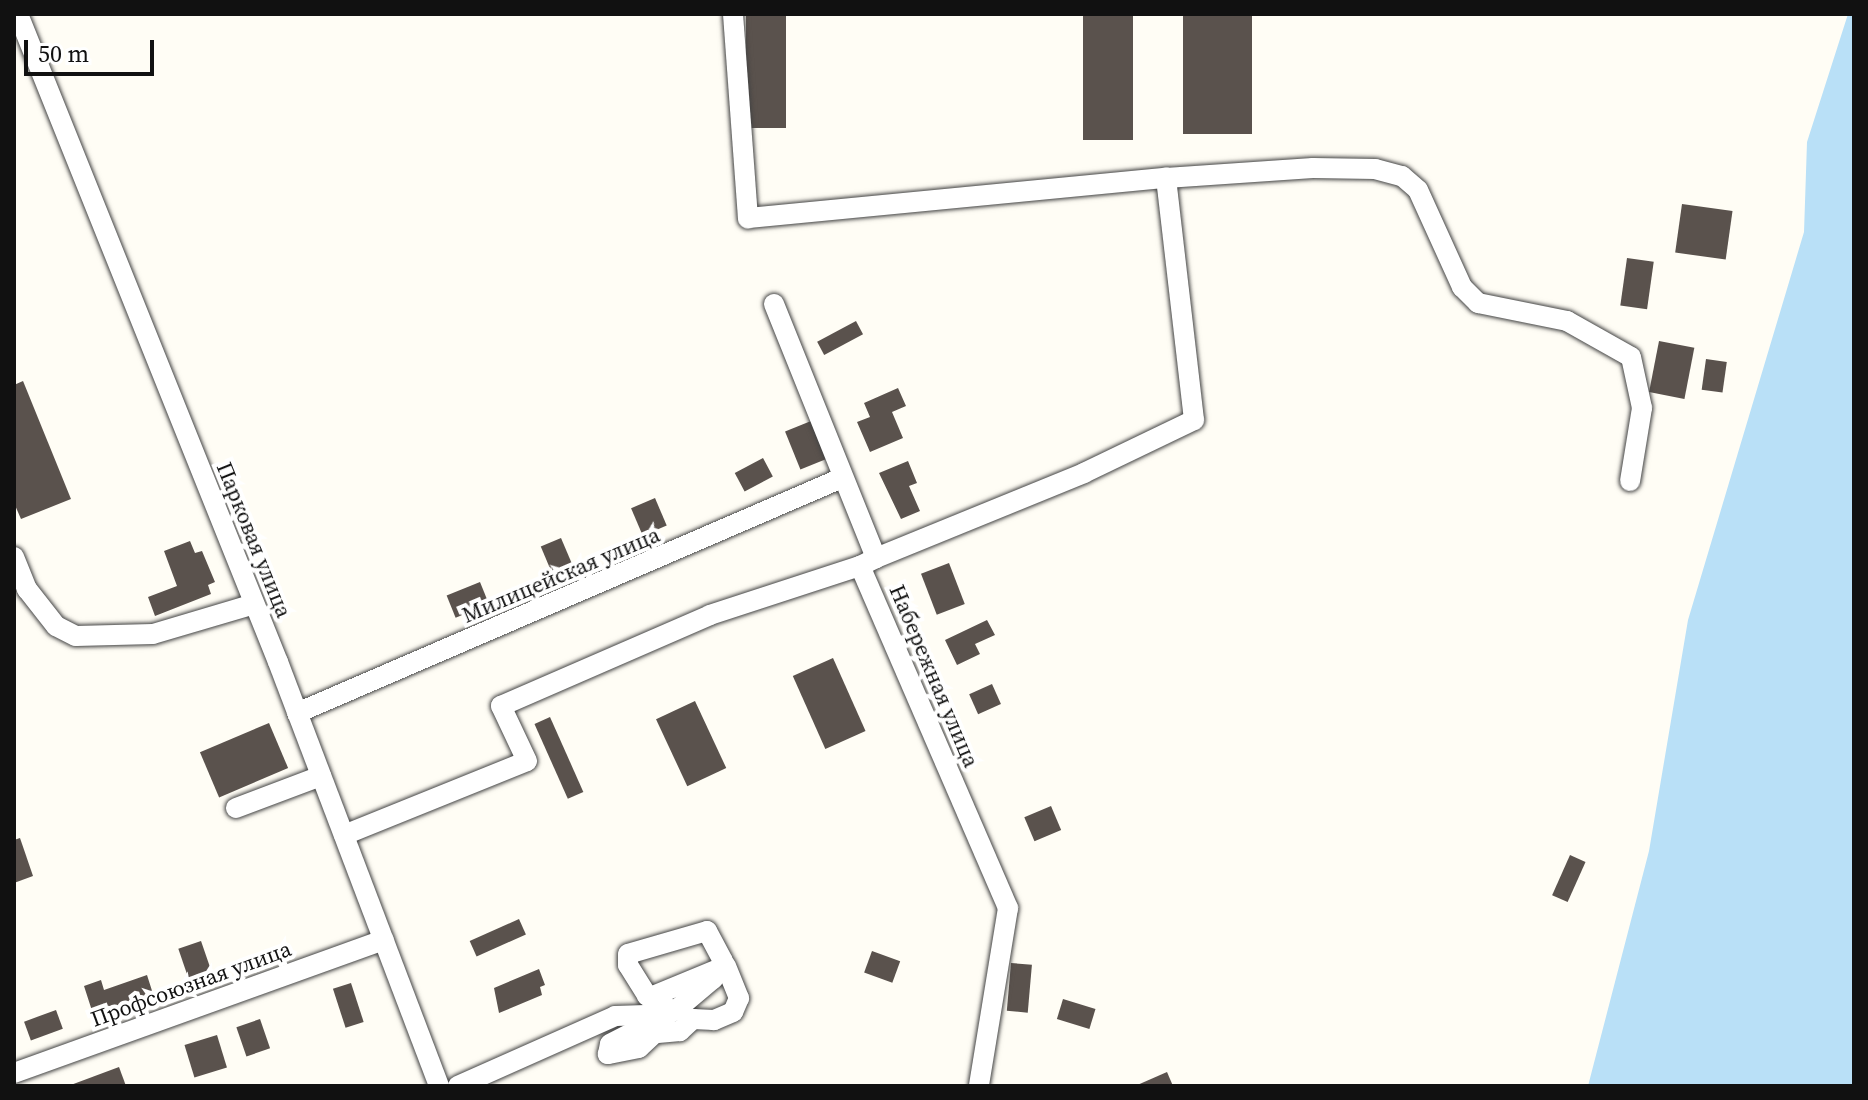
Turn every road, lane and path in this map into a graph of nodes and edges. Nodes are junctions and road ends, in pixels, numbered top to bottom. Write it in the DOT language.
graph roads {
  1 [pos="18,14"];
  2 [pos="733,14"];
  3 [pos="1166,178"];
  4 [pos="774,304"];
  5 [pos="842,478"];
  6 [pos="1630,481"];
  7 [pos="14,557"];
  8 [pos="868,562"];
  9 [pos="254,604"];
  10 [pos="297,713"];
  11 [pos="321,776"];
  12 [pos="236,808"];
  13 [pos="344,835"];
  14 [pos="384,940"];
  15 [pos="727,971"];
  16 [pos="695,993"];
  17 [pos="643,996"];
  18 [pos="615,1016"];
  19 [pos="14,1073"];
  20 [pos="439,1086"];
  21 [pos="458,1086"];
  22 [pos="979,1086"];
  1 -- 9 [label="street, Парковая улица"];
  2 -- 3 [label="street"];
  3 -- 6 [label="street"];
  3 -- 8 [label="street"];
  4 -- 5 [label="street, Набережная улица"];
  5 -- 8 [label="street, Набережная улица"];
  5 -- 10 [label="street, Милицейская улица"];
  7 -- 9 [label="street"];
  8 -- 13 [label="street"];
  8 -- 22 [label="street, Набережная улица"];
  9 -- 10 [label="street, Парковая улица"];
  10 -- 11 [label="street, Парковая улица"];
  11 -- 12 [label="street"];
  11 -- 13 [label="street, Парковая улица"];
  13 -- 14 [label="street, Парковая улица"];
  14 -- 19 [label="street, Профсоюзная улица"];
  14 -- 20 [label="street, Парковая улица"];
  15 -- 16 [label="street"];
  15 -- 16 [label="street"];
  15 -- 17 [label="street"];
  15 -- 17 [label="street"];
  16 -- 17 [label="street"];
  17 -- 18 [label="street"];
  17 -- 18 [label="street"];
  18 -- 21 [label="street"];
}
